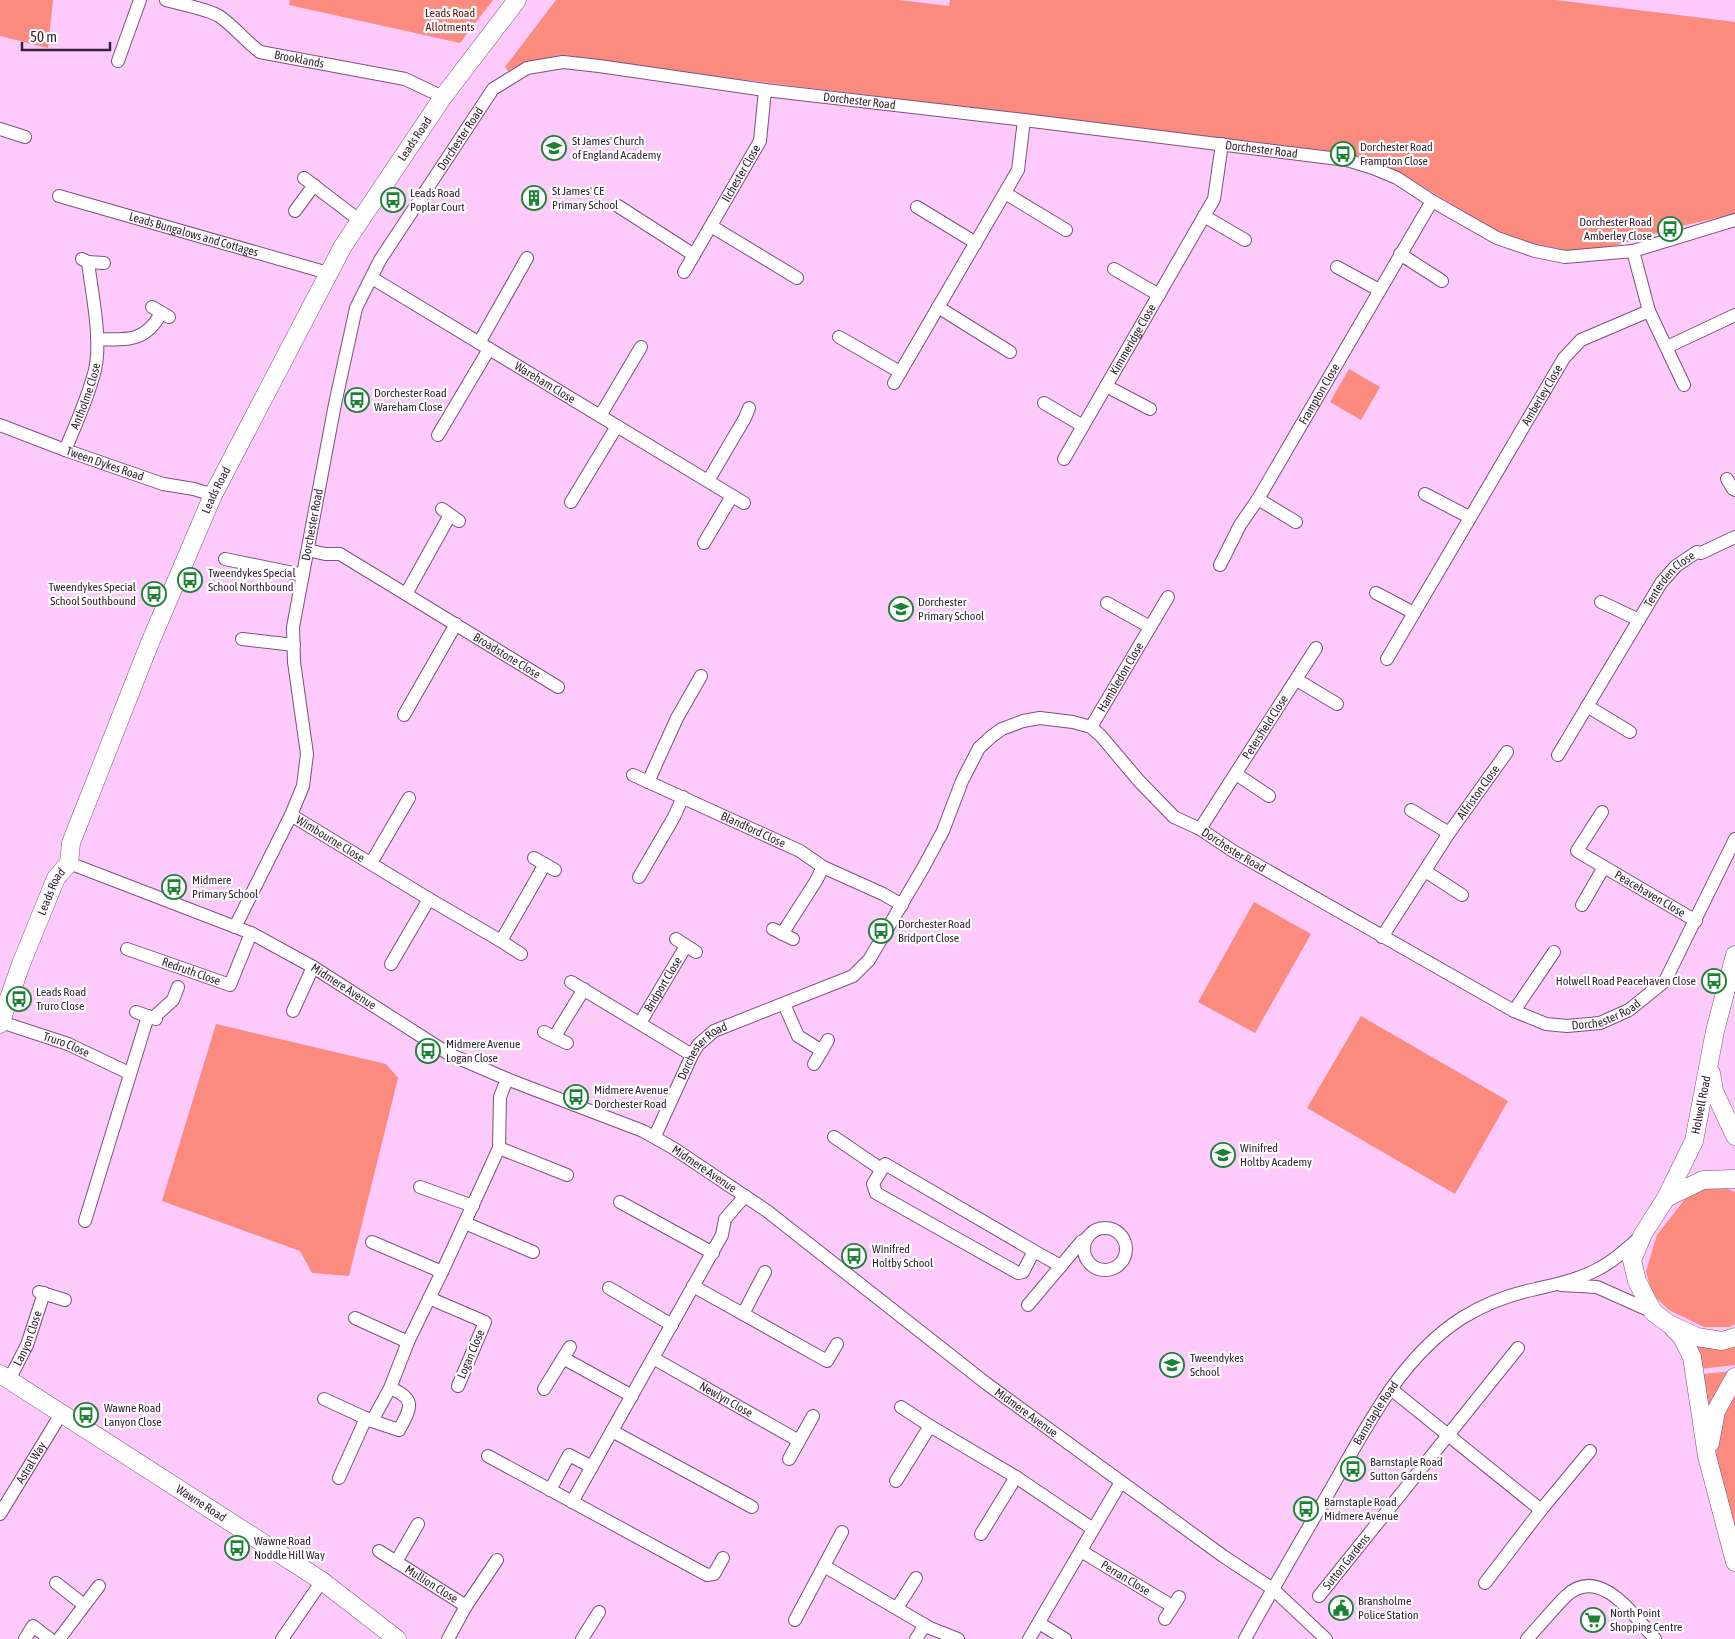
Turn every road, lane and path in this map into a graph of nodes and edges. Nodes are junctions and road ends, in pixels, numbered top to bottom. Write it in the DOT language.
graph roads {
  1 [pos="140,0"];
  2 [pos="166,0"];
  3 [pos="517,0"];
  4 [pos="118,61"];
  5 [pos="765,90"];
  6 [pos="443,98"];
  7 [pos="1024,120"];
  8 [pos="0,129"];
  9 [pos="26,137"];
  10 [pos="1222,144"];
  11 [pos="1005,193"];
  12 [pos="59,196"];
  13 [pos="1432,201"];
  14 [pos="618,206"];
  15 [pos="917,207"];
  16 [pos="295,211"];
  17 [pos="1204,216"];
  18 [pos="359,220"];
  19 [pos="1735,220"];
  20 [pos="711,226"];
  21 [pos="1066,230"];
  22 [pos="1245,240"];
  23 [pos="976,243"];
  24 [pos="1633,251"];
  25 [pos="1400,254"];
  26 [pos="694,255"];
  27 [pos="527,258"];
  28 [pos="104,263"];
  29 [pos="1337,266"];
  30 [pos="1114,268"];
  31 [pos="684,272"];
  32 [pos="328,273"];
  33 [pos="372,278"];
  34 [pos="797,278"];
  35 [pos="1442,281"];
  36 [pos="1379,290"];
  37 [pos="1159,295"];
  38 [pos="938,307"];
  39 [pos="1649,311"];
  40 [pos="161,312"];
  41 [pos="1735,316"];
  42 [pos="839,337"];
  43 [pos="97,339"];
  44 [pos="484,346"];
  45 [pos="641,346"];
  46 [pos="1666,347"];
  47 [pos="1010,352"];
  48 [pos="1684,385"];
  49 [pos="1106,386"];
  50 [pos="1044,403"];
  51 [pos="749,408"];
  52 [pos="1150,409"];
  53 [pos="600,416"];
  54 [pos="0,425"];
  55 [pos="617,426"];
  56 [pos="1083,426"];
  57 [pos="438,435"];
  58 [pos="64,450"];
  59 [pos="1064,459"];
  60 [pos="1727,479"];
  61 [pos="708,481"];
  62 [pos="1735,490"];
  63 [pos="1425,494"];
  64 [pos="213,496"];
  65 [pos="732,496"];
  66 [pos="1258,499"];
  67 [pos="571,502"];
  68 [pos="744,503"];
  69 [pos="450,515"];
  70 [pos="1469,517"];
  71 [pos="1296,522"];
  72 [pos="1735,537"];
  73 [pos="704,543"];
  74 [pos="308,550"];
  75 [pos="225,559"];
  76 [pos="1220,564"];
  77 [pos="303,575"];
  78 [pos="406,594"];
  79 [pos="1376,594"];
  80 [pos="1168,597"];
  81 [pos="1601,602"];
  82 [pos="1107,603"];
  83 [pos="1414,613"];
  84 [pos="1639,620"];
  85 [pos="456,624"];
  86 [pos="1150,627"];
  87 [pos="242,639"];
  88 [pos="294,645"];
  89 [pos="1316,648"];
  90 [pos="1387,659"];
  91 [pos="702,676"];
  92 [pos="1296,680"];
  93 [pos="558,687"];
  94 [pos="1337,704"];
  95 [pos="1587,706"];
  96 [pos="404,715"];
  97 [pos="1091,727"];
  98 [pos="1630,732"];
  99 [pos="1507,752"];
  100 [pos="1558,755"];
  101 [pos="1236,774"];
  102 [pos="633,775"];
  103 [pos="648,782"];
  104 [pos="1269,796"];
  105 [pos="683,797"];
  106 [pos="408,798"];
  107 [pos="1411,810"];
  108 [pos="1602,812"];
  109 [pos="291,815"];
  110 [pos="1200,829"];
  111 [pos="1448,833"];
  112 [pos="1735,838"];
  113 [pos="371,863"];
  114 [pos="69,864"];
  115 [pos="545,864"];
  116 [pos="822,867"];
  117 [pos="1604,867"];
  118 [pos="1425,870"];
  119 [pos="639,877"];
  120 [pos="1462,895"];
  121 [pos="429,899"];
  122 [pos="902,905"];
  123 [pos="1582,905"];
  124 [pos="1696,921"];
  125 [pos="235,927"];
  126 [pos="251,933"];
  127 [pos="783,934"];
  128 [pos="1382,937"];
  129 [pos="501,941"];
  130 [pos="686,946"];
  131 [pos="127,949"];
  132 [pos="1554,952"];
  133 [pos="521,954"];
  134 [pos="1735,955"];
  135 [pos="391,964"];
  136 [pos="313,967"];
  137 [pos="571,982"];
  138 [pos="178,987"];
  139 [pos="584,989"];
  140 [pos="784,1004"];
  141 [pos="293,1011"];
  142 [pos="1514,1011"];
  143 [pos="0,1023"];
  144 [pos="640,1023"];
  145 [pos="567,1043"];
  146 [pos="692,1055"];
  147 [pos="814,1064"];
  148 [pos="1709,1065"];
  149 [pos="129,1073"];
  150 [pos="507,1079"];
  151 [pos="655,1136"];
  152 [pos="1735,1136"];
  153 [pos="834,1138"];
  154 [pos="499,1148"];
  155 [pos="881,1169"];
  156 [pos="567,1176"];
  157 [pos="1735,1179"];
  158 [pos="420,1187"];
  159 [pos="745,1196"];
  160 [pos="1666,1198"];
  161 [pos="620,1202"];
  162 [pos="473,1206"];
  163 [pos="85,1221"];
  164 [pos="465,1223"];
  165 [pos="1643,1234"];
  166 [pos="1086,1239"];
  167 [pos="372,1242"];
  168 [pos="1034,1251"];
  169 [pos="533,1252"];
  170 [pos="712,1253"];
  171 [pos="1060,1266"];
  172 [pos="442,1272"];
  173 [pos="765,1272"];
  174 [pos="1558,1284"];
  175 [pos="694,1286"];
  176 [pos="609,1288"];
  177 [pos="429,1298"];
  178 [pos="65,1300"];
  179 [pos="1028,1305"];
  180 [pos="1653,1312"];
  181 [pos="743,1314"];
  182 [pos="355,1318"];
  183 [pos="1669,1324"];
  184 [pos="672,1325"];
  185 [pos="1735,1337"];
  186 [pos="408,1342"];
  187 [pos="837,1344"];
  188 [pos="1518,1348"];
  189 [pos="653,1358"];
  190 [pos="4,1377"];
  191 [pos="1735,1377"];
  192 [pos="458,1386"];
  193 [pos="390,1388"];
  194 [pos="544,1389"];
  195 [pos="1391,1389"];
  196 [pos="632,1396"];
  197 [pos="324,1399"];
  198 [pos="901,1407"];
  199 [pos="61,1414"];
  200 [pos="813,1416"];
  201 [pos="369,1419"];
  202 [pos="930,1426"];
  203 [pos="612,1431"];
  204 [pos="1449,1435"];
  205 [pos="799,1441"];
  206 [pos="1590,1451"];
  207 [pos="488,1456"];
  208 [pos="1707,1456"];
  209 [pos="789,1459"];
  210 [pos="592,1467"];
  211 [pos="1016,1477"];
  212 [pos="339,1478"];
  213 [pos="896,1480"];
  214 [pos="1121,1482"];
  215 [pos="550,1490"];
  216 [pos="572,1502"];
  217 [pos="752,1508"];
  218 [pos="1541,1510"];
  219 [pos="1,1512"];
  220 [pos="418,1524"];
  221 [pos="1093,1529"];
  222 [pos="842,1532"];
  223 [pos="981,1534"];
  224 [pos="379,1551"];
  225 [pos="1080,1551"];
  226 [pos="723,1558"];
  227 [pos="497,1560"];
  228 [pos="396,1562"];
  229 [pos="1735,1562"];
  230 [pos="824,1566"];
  231 [pos="916,1578"];
  232 [pos="322,1581"];
  233 [pos="56,1583"];
  234 [pos="1485,1583"];
  235 [pos="99,1586"];
  236 [pos="1273,1589"];
  237 [pos="1319,1596"];
  238 [pos="84,1605"];
  239 [pos="466,1606"];
  240 [pos="897,1608"];
  241 [pos="599,1612"];
  242 [pos="1165,1619"];
  243 [pos="795,1620"];
  244 [pos="1039,1623"];
  245 [pos="925,1625"];
  246 [pos="25,1639"];
  247 [pos="50,1639"];
  248 [pos="59,1639"];
  249 [pos="282,1639"];
  250 [pos="397,1639"];
  251 [pos="448,1639"];
  252 [pos="582,1639"];
  253 [pos="916,1639"];
  254 [pos="958,1639"];
  255 [pos="1029,1639"];
  256 [pos="1065,1639"];
  257 [pos="1245,1639"];
  258 [pos="1326,1639"];
  259 [pos="1527,1639"];
  260 [pos="1655,1639"];
  1 -- 4 [label="street"];
  2 -- 6 [label="street, Brooklands"];
  3 -- 6 [label="street, Leads Road"];
  5 -- 7 [label="street, Dorchester Road"];
  5 -- 20 [label="street, Ilchester Close"];
  5 -- 33 [label="street, Dorchester Road"];
  6 -- 18 [label="street, Leads Road"];
  7 -- 10 [label="street, Dorchester Road"];
  7 -- 11 [label="street"];
  8 -- 9 [label="street"];
  10 -- 13 [label="street, Dorchester Road"];
  10 -- 17 [label="street, Kimmeridge Close"];
  11 -- 21 [label="street"];
  11 -- 23 [label="street"];
  12 -- 32 [label="street, Leads Bungalows and Cottages"];
  13 -- 24 [label="street, Dorchester Road"];
  13 -- 25 [label="street, Frampton Close"];
  14 -- 26 [label="street"];
  15 -- 23 [label="street"];
  16 -- 18 [label="street"];
  17 -- 22 [label="street"];
  17 -- 37 [label="street, Kimmeridge Close"];
  18 -- 32 [label="street, Leads Road"];
  19 -- 24 [label="street, Dorchester Road"];
  20 -- 26 [label="street, Ilchester Close"];
  20 -- 34 [label="street"];
  23 -- 38 [label="street"];
  24 -- 39 [label="street"];
  25 -- 35 [label="street"];
  25 -- 36 [label="street, Frampton Close"];
  26 -- 31 [label="street, Ilchester Close"];
  27 -- 44 [label="street"];
  28 -- 43 [label="street, Antholme Close"];
  29 -- 36 [label="street"];
  30 -- 37 [label="street, Kimmeridge Close"];
  32 -- 64 [label="street, Leads Road"];
  33 -- 44 [label="street, Wareham Close"];
  33 -- 74 [label="street, Dorchester Road"];
  36 -- 66 [label="street, Frampton Close"];
  37 -- 49 [label="street, Kimmeridge Close"];
  38 -- 42 [label="street"];
  38 -- 47 [label="street"];
  39 -- 46 [label="street"];
  39 -- 70 [label="street, Amberley Close"];
  40 -- 43 [label="street"];
  41 -- 46 [label="street"];
  43 -- 58 [label="street, Antholme Close"];
  44 -- 53 [label="street, Wareham Close"];
  44 -- 57 [label="street"];
  45 -- 53 [label="street"];
  46 -- 48 [label="street"];
  49 -- 52 [label="street, Kimmeridge Close"];
  49 -- 56 [label="street, Kimmeridge Close"];
  50 -- 56 [label="street"];
  51 -- 61 [label="street"];
  53 -- 55 [label="street, Wareham Close"];
  54 -- 58 [label="street, Tween Dykes Road"];
  55 -- 61 [label="street, Wareham Close"];
  55 -- 67 [label="street"];
  56 -- 59 [label="street, Kimmeridge Close"];
  58 -- 64 [label="street, Tween Dykes Road"];
  60 -- 62 [label="street"];
  61 -- 65 [label="street, Wareham Close"];
  63 -- 70 [label="street"];
  64 -- 114 [label="street, Leads Road"];
  65 -- 68 [label="street, Wareham Close"];
  65 -- 73 [label="street"];
  66 -- 71 [label="street"];
  66 -- 76 [label="street, Frampton Close"];
  69 -- 78 [label="street"];
  70 -- 83 [label="street, Amberley Close"];
  72 -- 84 [label="street, Tenterden Close"];
  74 -- 77 [label="street, Dorchester Road"];
  74 -- 78 [label="street, Broadstone Close"];
  75 -- 77 [label="street, Dorchester Road"];
  77 -- 88 [label="street, Dorchester Road"];
  78 -- 85 [label="street, Broadstone Close"];
  79 -- 83 [label="street"];
  80 -- 86 [label="street, Hambledon Close"];
  81 -- 84 [label="street, Tenterden Close"];
  82 -- 86 [label="street"];
  83 -- 90 [label="street, Amberley Close"];
  84 -- 95 [label="street, Tenterden Close"];
  85 -- 93 [label="street, Broadstone Close"];
  85 -- 96 [label="street"];
  86 -- 97 [label="street, Hambledon Close"];
  87 -- 88 [label="street"];
  88 -- 109 [label="street, Dorchester Road"];
  89 -- 92 [label="street, Petersfield Close"];
  91 -- 103 [label="street"];
  92 -- 94 [label="street"];
  92 -- 101 [label="street, Petersfield Close"];
  95 -- 98 [label="street"];
  95 -- 100 [label="street, Tenterden Close"];
  97 -- 110 [label="street, Dorchester Road"];
  97 -- 122 [label="street, Dorchester Road"];
  99 -- 111 [label="street, Alfriston Close"];
  101 -- 104 [label="street"];
  101 -- 110 [label="street, Petersfield Close"];
  102 -- 103 [label="street, Blandford Close"];
  103 -- 105 [label="street, Blandford Close"];
  105 -- 116 [label="street, Blandford Close"];
  105 -- 119 [label="street"];
  106 -- 113 [label="street, Wimbourne Close"];
  107 -- 111 [label="street, Alfriston Close"];
  108 -- 117 [label="street, Peacehaven Close"];
  109 -- 113 [label="street, Wimbourne Close"];
  109 -- 125 [label="street, Dorchester Road"];
  110 -- 128 [label="street, Dorchester Road"];
  111 -- 118 [label="street, Alfriston Close"];
  112 -- 124 [label="street, Dorchester Road"];
  113 -- 121 [label="street, Wimbourne Close"];
  114 -- 125 [label="street, Midmere Avenue"];
  114 -- 143 [label="street, Leads Road"];
  115 -- 129 [label="street"];
  116 -- 122 [label="street, Blandford Close"];
  116 -- 127 [label="street"];
  117 -- 123 [label="street, Peacehaven Close"];
  117 -- 124 [label="street, Peacehaven Close"];
  118 -- 120 [label="street"];
  118 -- 128 [label="street, Alfriston Close"];
  121 -- 129 [label="street, Wimbourne Close"];
  121 -- 135 [label="street"];
  122 -- 140 [label="street, Dorchester Road"];
  124 -- 142 [label="street, Dorchester Road"];
  125 -- 126 [label="street, Midmere Avenue"];
  126 -- 131 [label="street, Redruth Close"];
  126 -- 136 [label="street, Midmere Avenue"];
  128 -- 142 [label="street, Dorchester Road"];
  129 -- 133 [label="street, Wimbourne Close"];
  130 -- 144 [label="street, Bridport Close"];
  132 -- 142 [label="street"];
  134 -- 148 [label="street, Holwell Road"];
  136 -- 141 [label="street"];
  136 -- 150 [label="street, Midmere Avenue"];
  137 -- 139 [label="street, Bridport Close"];
  138 -- 149 [label="street"];
  139 -- 144 [label="street, Bridport Close"];
  139 -- 145 [label="street"];
  140 -- 146 [label="street, Dorchester Road"];
  140 -- 147 [label="street"];
  143 -- 149 [label="street, Truro Close"];
  144 -- 146 [label="street, Bridport Close"];
  146 -- 151 [label="street, Dorchester Road"];
  148 -- 152 [label="street, Holwell Road"];
  148 -- 160 [label="street, Holwell Road"];
  149 -- 163 [label="street"];
  150 -- 151 [label="street, Midmere Avenue"];
  150 -- 154 [label="street"];
  151 -- 159 [label="street, Midmere Avenue"];
  153 -- 155 [label="street"];
  154 -- 156 [label="street"];
  154 -- 162 [label="street"];
  155 -- 168 [label="street"];
  155 -- 168 [label="street"];
  157 -- 160 [label="street"];
  158 -- 162 [label="street"];
  159 -- 170 [label="street"];
  159 -- 214 [label="street, Midmere Avenue"];
  160 -- 165 [label="street, Holwell Road"];
  161 -- 170 [label="street"];
  162 -- 164 [label="street"];
  164 -- 169 [label="street"];
  164 -- 172 [label="street"];
  165 -- 174 [label="street, Barnstaple Road"];
  165 -- 180 [label="street, Holwell Road"];
  166 -- 171 [label="street"];
  167 -- 172 [label="street"];
  168 -- 171 [label="street"];
  170 -- 175 [label="street"];
  171 -- 179 [label="street"];
  172 -- 177 [label="street"];
  173 -- 181 [label="street"];
  174 -- 180 [label="street, Barnstaple Road"];
  174 -- 195 [label="street, Barnstaple Road"];
  175 -- 181 [label="street"];
  175 -- 184 [label="street"];
  176 -- 184 [label="street"];
  177 -- 186 [label="street"];
  177 -- 192 [label="street, Logan Close"];
  178 -- 190 [label="street, Lanyon Close"];
  180 -- 183 [label="street"];
  181 -- 187 [label="street"];
  182 -- 186 [label="street"];
  183 -- 185 [label="street"];
  183 -- 208 [label="street"];
  184 -- 189 [label="street"];
  186 -- 193 [label="street"];
  188 -- 204 [label="street, Sutton Gardens"];
  189 -- 196 [label="street"];
  189 -- 205 [label="street, Newlyn Close"];
  190 -- 199 [label="street, Wawne Road"];
  191 -- 208 [label="street"];
  193 -- 201 [label="street"];
  193 -- 201 [label="street"];
  194 -- 196 [label="street"];
  195 -- 204 [label="street"];
  195 -- 236 [label="street, Barnstaple Road"];
  196 -- 203 [label="street"];
  197 -- 201 [label="street"];
  198 -- 202 [label="street"];
  199 -- 219 [label="street, Astral Way"];
  199 -- 232 [label="street, Wawne Road"];
  200 -- 205 [label="street"];
  201 -- 212 [label="street"];
  202 -- 211 [label="street"];
  202 -- 213 [label="street"];
  203 -- 210 [label="street"];
  203 -- 217 [label="street"];
  204 -- 218 [label="street"];
  204 -- 237 [label="street, Sutton Gardens"];
  205 -- 209 [label="street"];
  206 -- 218 [label="street"];
  207 -- 215 [label="street"];
  208 -- 229 [label="street"];
  210 -- 215 [label="street"];
  210 -- 216 [label="street"];
  211 -- 221 [label="street"];
  211 -- 223 [label="street"];
  214 -- 221 [label="street"];
  214 -- 236 [label="street, Midmere Avenue"];
  215 -- 216 [label="street"];
  216 -- 226 [label="street"];
  218 -- 234 [label="street"];
  220 -- 228 [label="street, Mullion Close"];
  221 -- 225 [label="street"];
  222 -- 230 [label="street"];
  224 -- 228 [label="street, Mullion Close"];
  225 -- 242 [label="street, Perran Close"];
  225 -- 244 [label="street"];
  227 -- 239 [label="street, Mullion Close"];
  228 -- 239 [label="street, Mullion Close"];
  230 -- 240 [label="street"];
  230 -- 243 [label="street"];
  231 -- 240 [label="street"];
  232 -- 249 [label="street"];
  232 -- 250 [label="street, Wawne Road"];
  233 -- 238 [label="street"];
  235 -- 238 [label="street"];
  236 -- 257 [label="street, Barnstaple Road"];
  236 -- 258 [label="street, Midmere Avenue"];
  238 -- 248 [label="street"];
  239 -- 251 [label="street, Mullion Close"];
  240 -- 245 [label="street"];
  241 -- 252 [label="street"];
  244 -- 255 [label="street"];
  244 -- 256 [label="street"];
  245 -- 253 [label="street"];
  245 -- 254 [label="street"];
  246 -- 247 [label="street"];
  259 -- 260 [label="street"];
}
